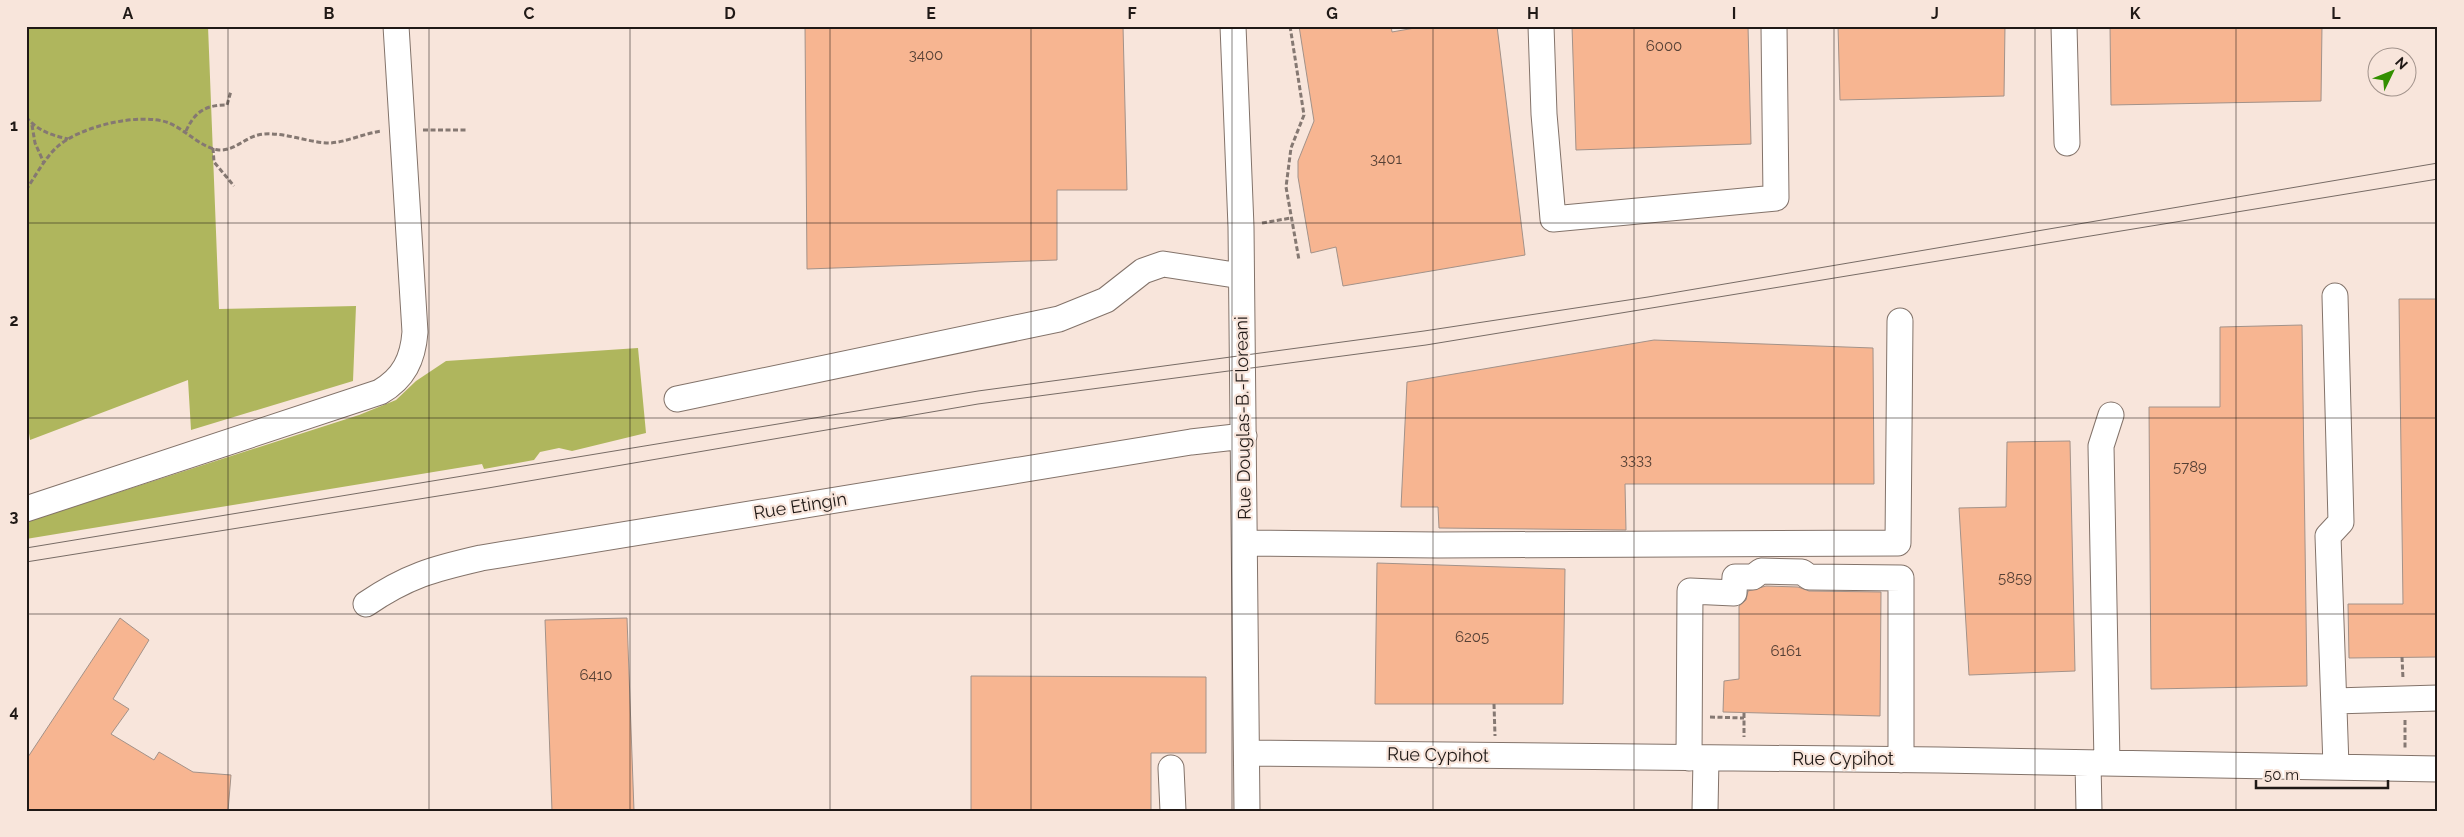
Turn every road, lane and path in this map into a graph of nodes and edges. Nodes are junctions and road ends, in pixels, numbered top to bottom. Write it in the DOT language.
graph roads {
  1 [pos="396,26"];
  2 [pos="1233,26"];
  3 [pos="1290,26"];
  4 [pos="1540,26"];
  5 [pos="1774,26"];
  6 [pos="2064,26"];
  7 [pos="231,91"];
  8 [pos="26,117"];
  9 [pos="32,124"];
  10 [pos="390,129"];
  11 [pos="422,130"];
  12 [pos="468,130"];
  13 [pos="186,131"];
  14 [pos="68,140"];
  15 [pos="2067,143"];
  16 [pos="213,148"];
  17 [pos="44,162"];
  18 [pos="234,186"];
  19 [pos="26,190"];
  20 [pos="1291,218"];
  21 [pos="1241,227"];
  22 [pos="1299,260"];
  23 [pos="1241,276"];
  24 [pos="2335,296"];
  25 [pos="1900,322"];
  26 [pos="677,399"];
  27 [pos="2111,415"];
  28 [pos="1244,436"];
  29 [pos="26,509"];
  30 [pos="1245,543"];
  31 [pos="366,604"];
  32 [pos="2402,657"];
  33 [pos="2403,674"];
  34 [pos="2438,698"];
  35 [pos="2334,701"];
  36 [pos="1494,704"];
  37 [pos="1744,713"];
  38 [pos="1700,717"];
  39 [pos="1744,718"];
  40 [pos="2405,723"];
  41 [pos="1495,740"];
  42 [pos="1744,744"];
  43 [pos="1248,753"];
  44 [pos="2406,753"];
  45 [pos="1697,758"];
  46 [pos="1901,760"];
  47 [pos="2098,763"];
  48 [pos="2336,766"];
  49 [pos="1171,768"];
  50 [pos="2438,769"];
  51 [pos="1173,811"];
  52 [pos="1247,811"];
  53 [pos="1705,811"];
  54 [pos="2088,811"];
  1 -- 29 [label="street"];
  2 -- 21 [label="street, Rue Douglas-B.-Floreani"];
  3 -- 20 [label="path"];
  4 -- 5 [label="street"];
  6 -- 15 [label="street"];
  7 -- 13 [label="path"];
  8 -- 9 [label="path"];
  9 -- 14 [label="path"];
  9 -- 17 [label="path"];
  10 -- 16 [label="path"];
  11 -- 12 [label="path"];
  13 -- 14 [label="path"];
  13 -- 16 [label="path"];
  14 -- 17 [label="path"];
  16 -- 18 [label="path"];
  17 -- 19 [label="path"];
  20 -- 21 [label="path"];
  20 -- 22 [label="path"];
  21 -- 23 [label="street, Rue Douglas-B.-Floreani"];
  23 -- 26 [label="street"];
  23 -- 28 [label="street, Rue Douglas-B.-Floreani"];
  24 -- 35 [label="street"];
  25 -- 30 [label="street"];
  27 -- 47 [label="street"];
  28 -- 30 [label="street, Rue Douglas-B.-Floreani"];
  28 -- 31 [label="street, Rue Etingin"];
  30 -- 43 [label="street, Rue Douglas-B.-Floreani"];
  32 -- 33 [label="path"];
  34 -- 35 [label="street"];
  35 -- 48 [label="street"];
  36 -- 41 [label="path"];
  37 -- 39 [label="path"];
  38 -- 39 [label="path"];
  39 -- 42 [label="path"];
  40 -- 44 [label="path"];
  43 -- 45 [label="street, Rue Cypihot"];
  43 -- 52 [label="street, Rue Douglas-B.-Floreani"];
  45 -- 46 [label="street, Rue Cypihot"];
  45 -- 46 [label="street"];
  45 -- 53 [label="street"];
  46 -- 47 [label="street, Rue Cypihot"];
  47 -- 48 [label="street, Rue Cypihot"];
  47 -- 54 [label="street"];
  48 -- 50 [label="street, Rue Cypihot"];
  49 -- 51 [label="street"];
}
